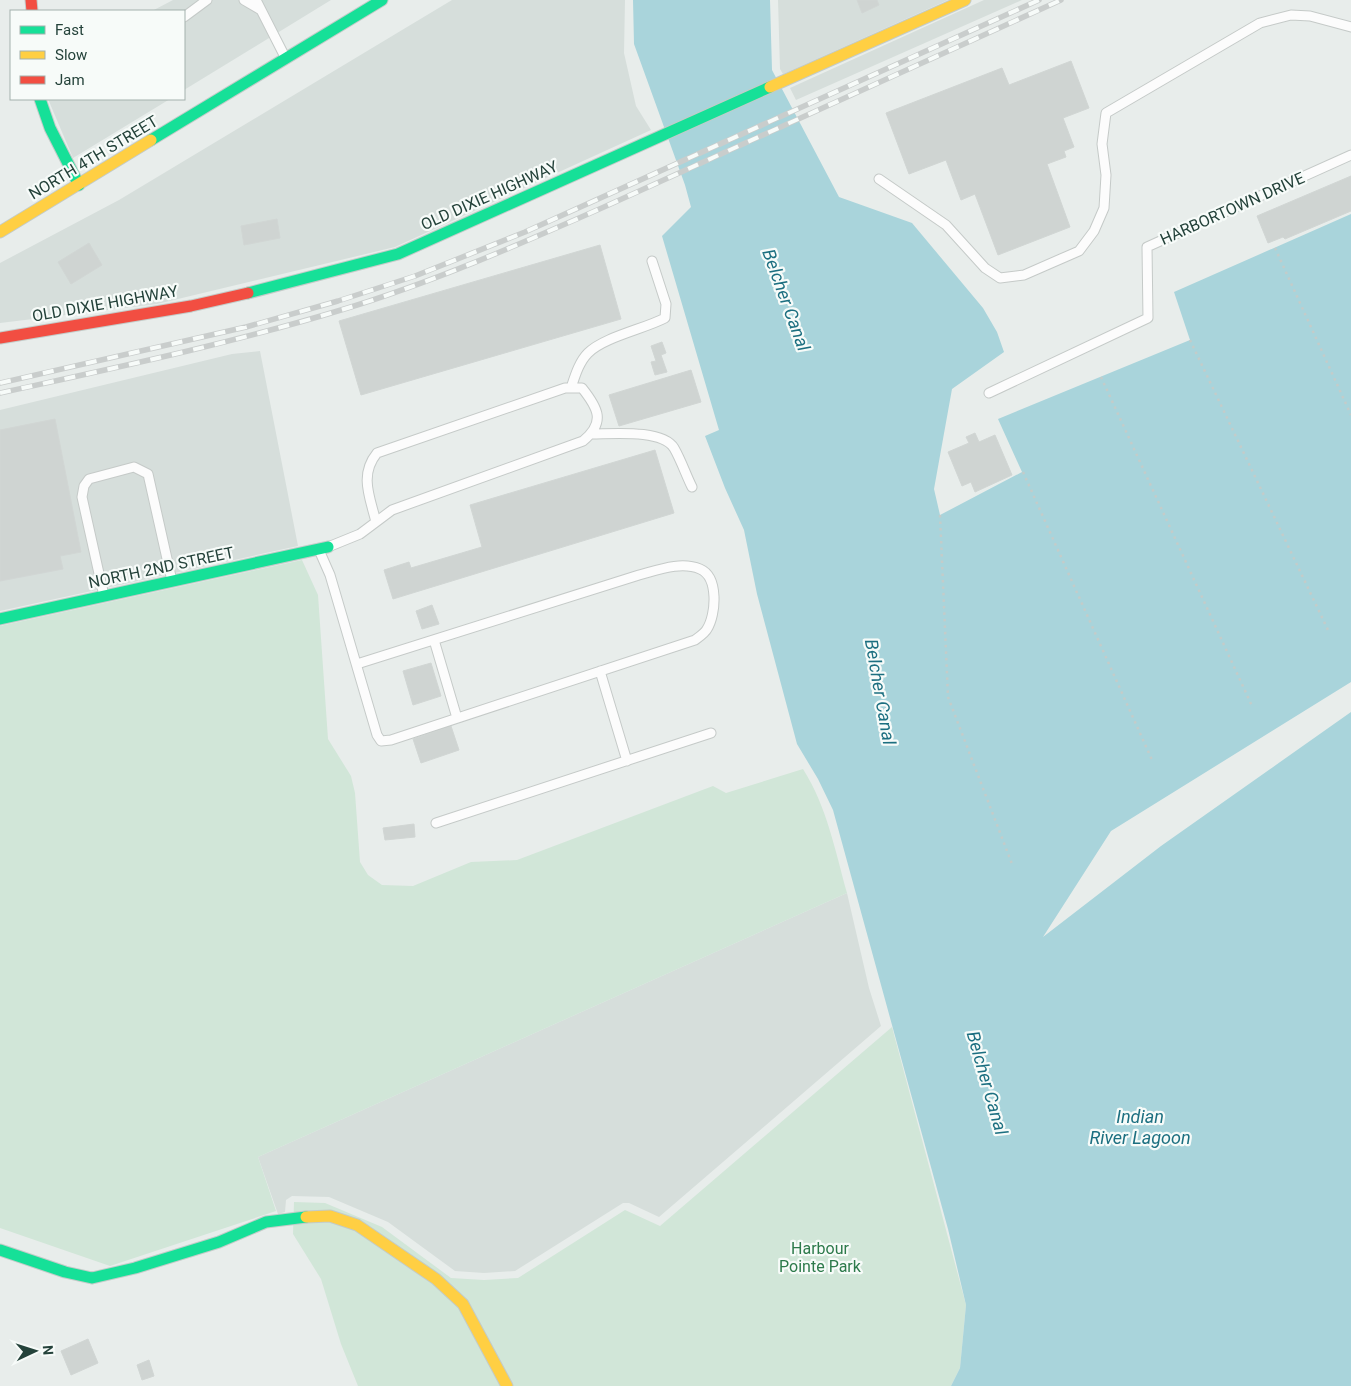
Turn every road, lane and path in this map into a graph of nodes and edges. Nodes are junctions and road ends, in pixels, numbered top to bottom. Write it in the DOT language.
graph roads {
  1 [pos="207,0"];
  2 [pos="244,0"];
  3 [pos="256,0"];
  4 [pos="966,0"];
  5 [pos="379,1"];
  6 [pos="261,10"];
  7 [pos="185,16"];
  8 [pos="1351,27"];
  9 [pos="286,58"];
  10 [pos="41,101"];
  11 [pos="1351,155"];
  12 [pos="879,179"];
  13 [pos="79,185"];
  14 [pos="0,232"];
  15 [pos="1275,248"];
  16 [pos="652,260"];
  17 [pos="0,338"];
  18 [pos="1190,340"];
  19 [pos="1101,377"];
  20 [pos="571,388"];
  21 [pos="989,393"];
  22 [pos="1351,415"];
  23 [pos="592,434"];
  24 [pos="1022,472"];
  25 [pos="692,487"];
  26 [pos="940,515"];
  27 [pos="376,522"];
  28 [pos="323,548"];
  29 [pos="172,581"];
  30 [pos="104,596"];
  31 [pos="0,619"];
  32 [pos="1328,630"];
  33 [pos="434,640"];
  34 [pos="356,664"];
  35 [pos="600,671"];
  36 [pos="1252,706"];
  37 [pos="457,718"];
  38 [pos="711,733"];
  39 [pos="1152,760"];
  40 [pos="626,761"];
  41 [pos="436,823"];
  42 [pos="1012,864"];
  43 [pos="0,1250"];
  44 [pos="507,1386"];
  1 -- 7 [label="lane"];
  2 -- 6 [label="lane"];
  3 -- 6 [label="lane"];
  4 -- 17 [label="street, OLD DIXIE HIGHWAY"];
  5 -- 9 [label="street, NORTH 4TH STREET"];
  6 -- 9 [label="lane"];
  8 -- 12 [label="lane"];
  9 -- 13 [label="street, NORTH 4TH STREET"];
  10 -- 13 [label="street"];
  11 -- 21 [label="lane, HARBORTOWN DRIVE"];
  13 -- 14 [label="street, NORTH 4TH STREET"];
  15 -- 22 [label="path"];
  16 -- 20 [label="lane"];
  18 -- 32 [label="path"];
  19 -- 36 [label="path"];
  20 -- 23 [label="lane"];
  20 -- 27 [label="lane"];
  23 -- 25 [label="lane"];
  23 -- 27 [label="lane"];
  24 -- 39 [label="path"];
  26 -- 42 [label="path"];
  27 -- 28 [label="lane"];
  28 -- 29 [label="street, NORTH 2ND STREET"];
  28 -- 34 [label="lane"];
  29 -- 30 [label="street, NORTH 2ND STREET"];
  29 -- 30 [label="lane"];
  30 -- 31 [label="street, NORTH 2ND STREET"];
  33 -- 34 [label="lane"];
  33 -- 35 [label="lane"];
  33 -- 37 [label="lane"];
  34 -- 37 [label="lane"];
  35 -- 37 [label="lane"];
  35 -- 40 [label="lane"];
  38 -- 40 [label="lane"];
  40 -- 41 [label="lane"];
  43 -- 44 [label="street"];
}
